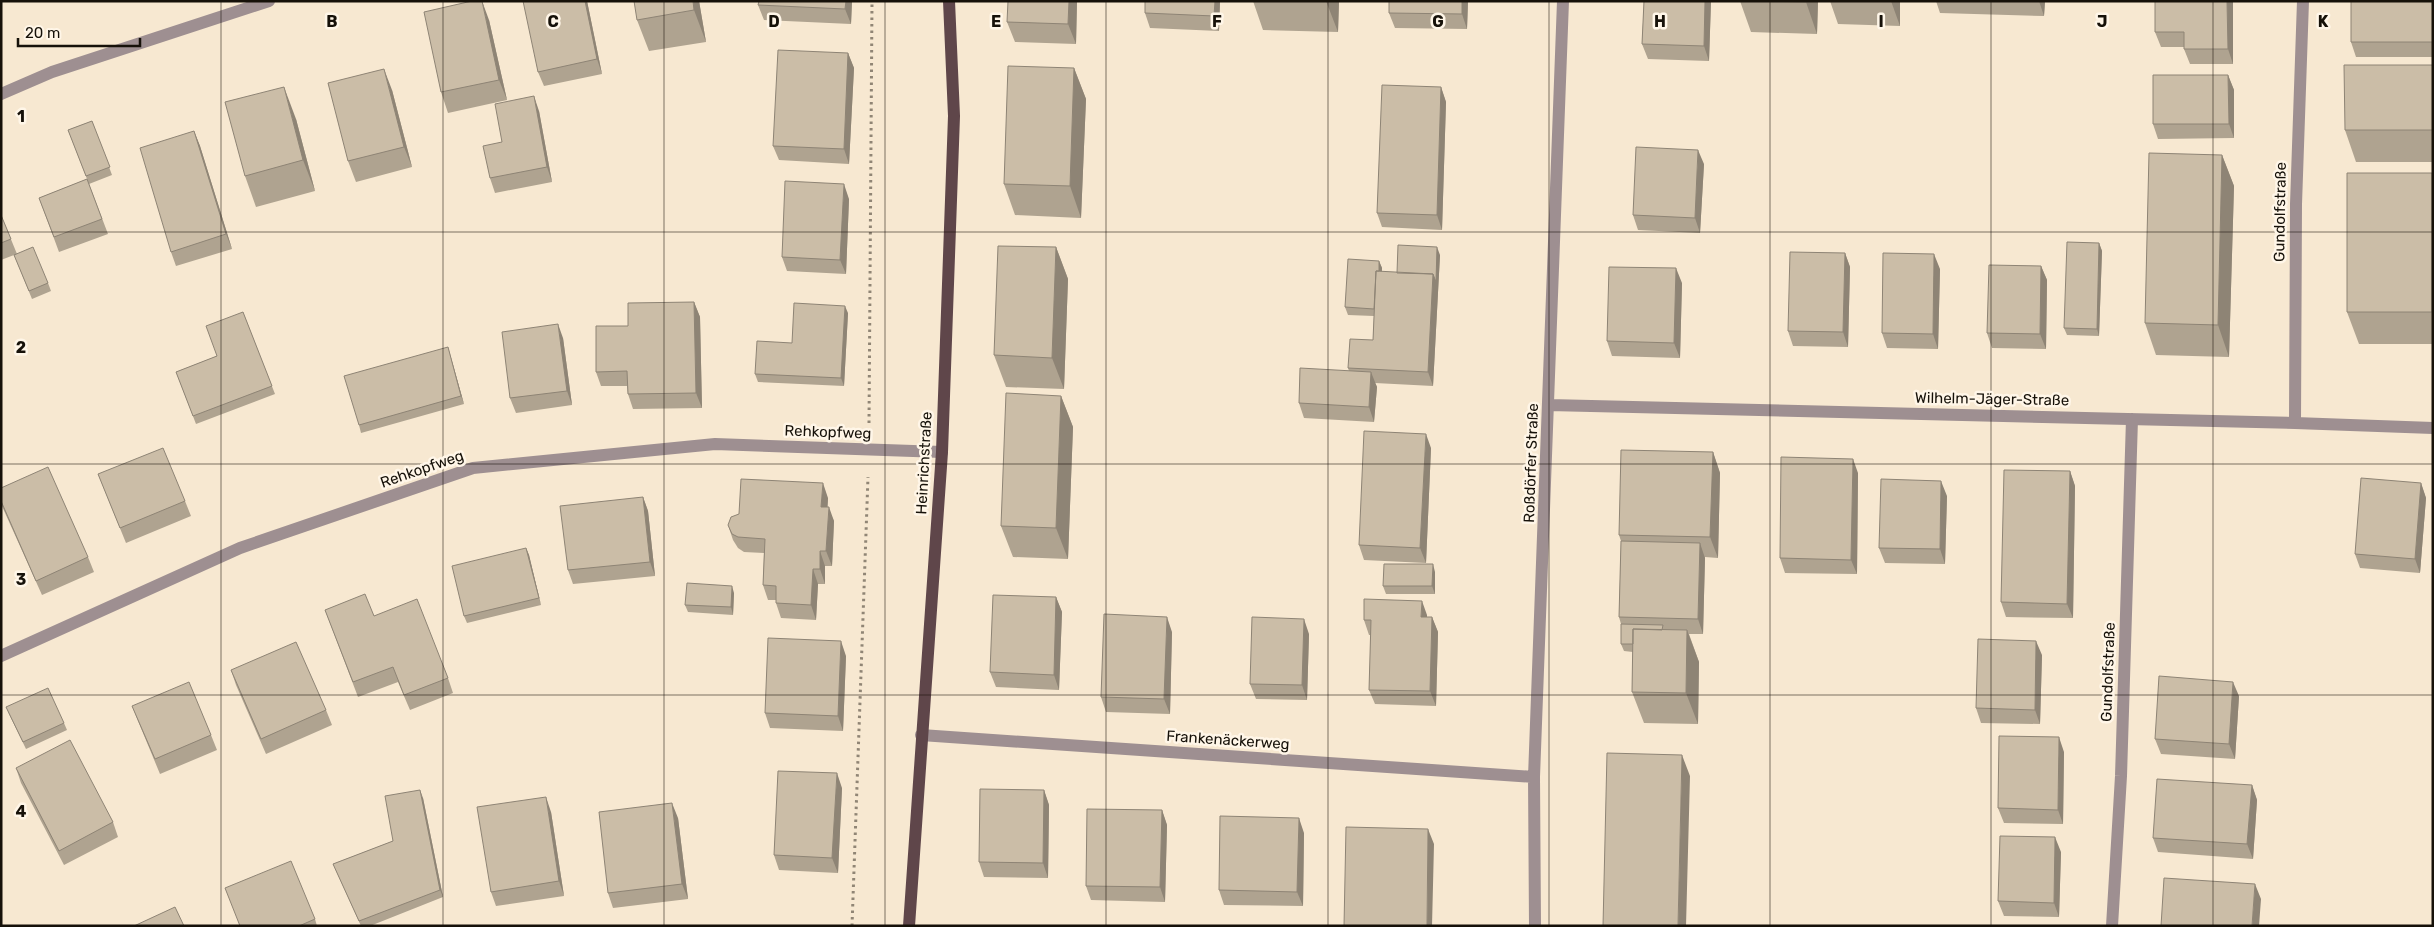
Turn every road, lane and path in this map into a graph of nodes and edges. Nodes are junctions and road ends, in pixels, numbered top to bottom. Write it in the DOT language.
graph roads {
  1 [pos="269,1"];
  2 [pos="949,1"];
  3 [pos="1564,1"];
  4 [pos="2303,1"];
  5 [pos="1,94"];
  6 [pos="1550,405"];
  7 [pos="2132,419"];
  8 [pos="2294,423"];
  9 [pos="2433,428"];
  10 [pos="942,452"];
  11 [pos="1,656"];
  12 [pos="921,735"];
  13 [pos="1534,777"];
  14 [pos="909,926"];
  15 [pos="1535,926"];
  16 [pos="2112,926"];
  1 -- 5 [label="street"];
  2 -- 10 [label="main road, Heinrichstraße"];
  3 -- 6 [label="street, Roßdörfer Straße"];
  4 -- 8 [label="street, Gundolfstraße"];
  6 -- 7 [label="street, Wilhelm-Jäger-Straße"];
  6 -- 13 [label="street, Roßdörfer Straße"];
  7 -- 8 [label="street, Wilhelm-Jäger-Straße"];
  7 -- 16 [label="street, Gundolfstraße"];
  8 -- 9 [label="street, Wilhelm-Jäger-Straße"];
  10 -- 11 [label="street, Rehkopfweg"];
  10 -- 12 [label="main road, Heinrichstraße"];
  12 -- 13 [label="street, Frankenäckerweg"];
  12 -- 14 [label="main road, Heinrichstraße"];
  13 -- 15 [label="street, Roßdörfer Straße"];
}
